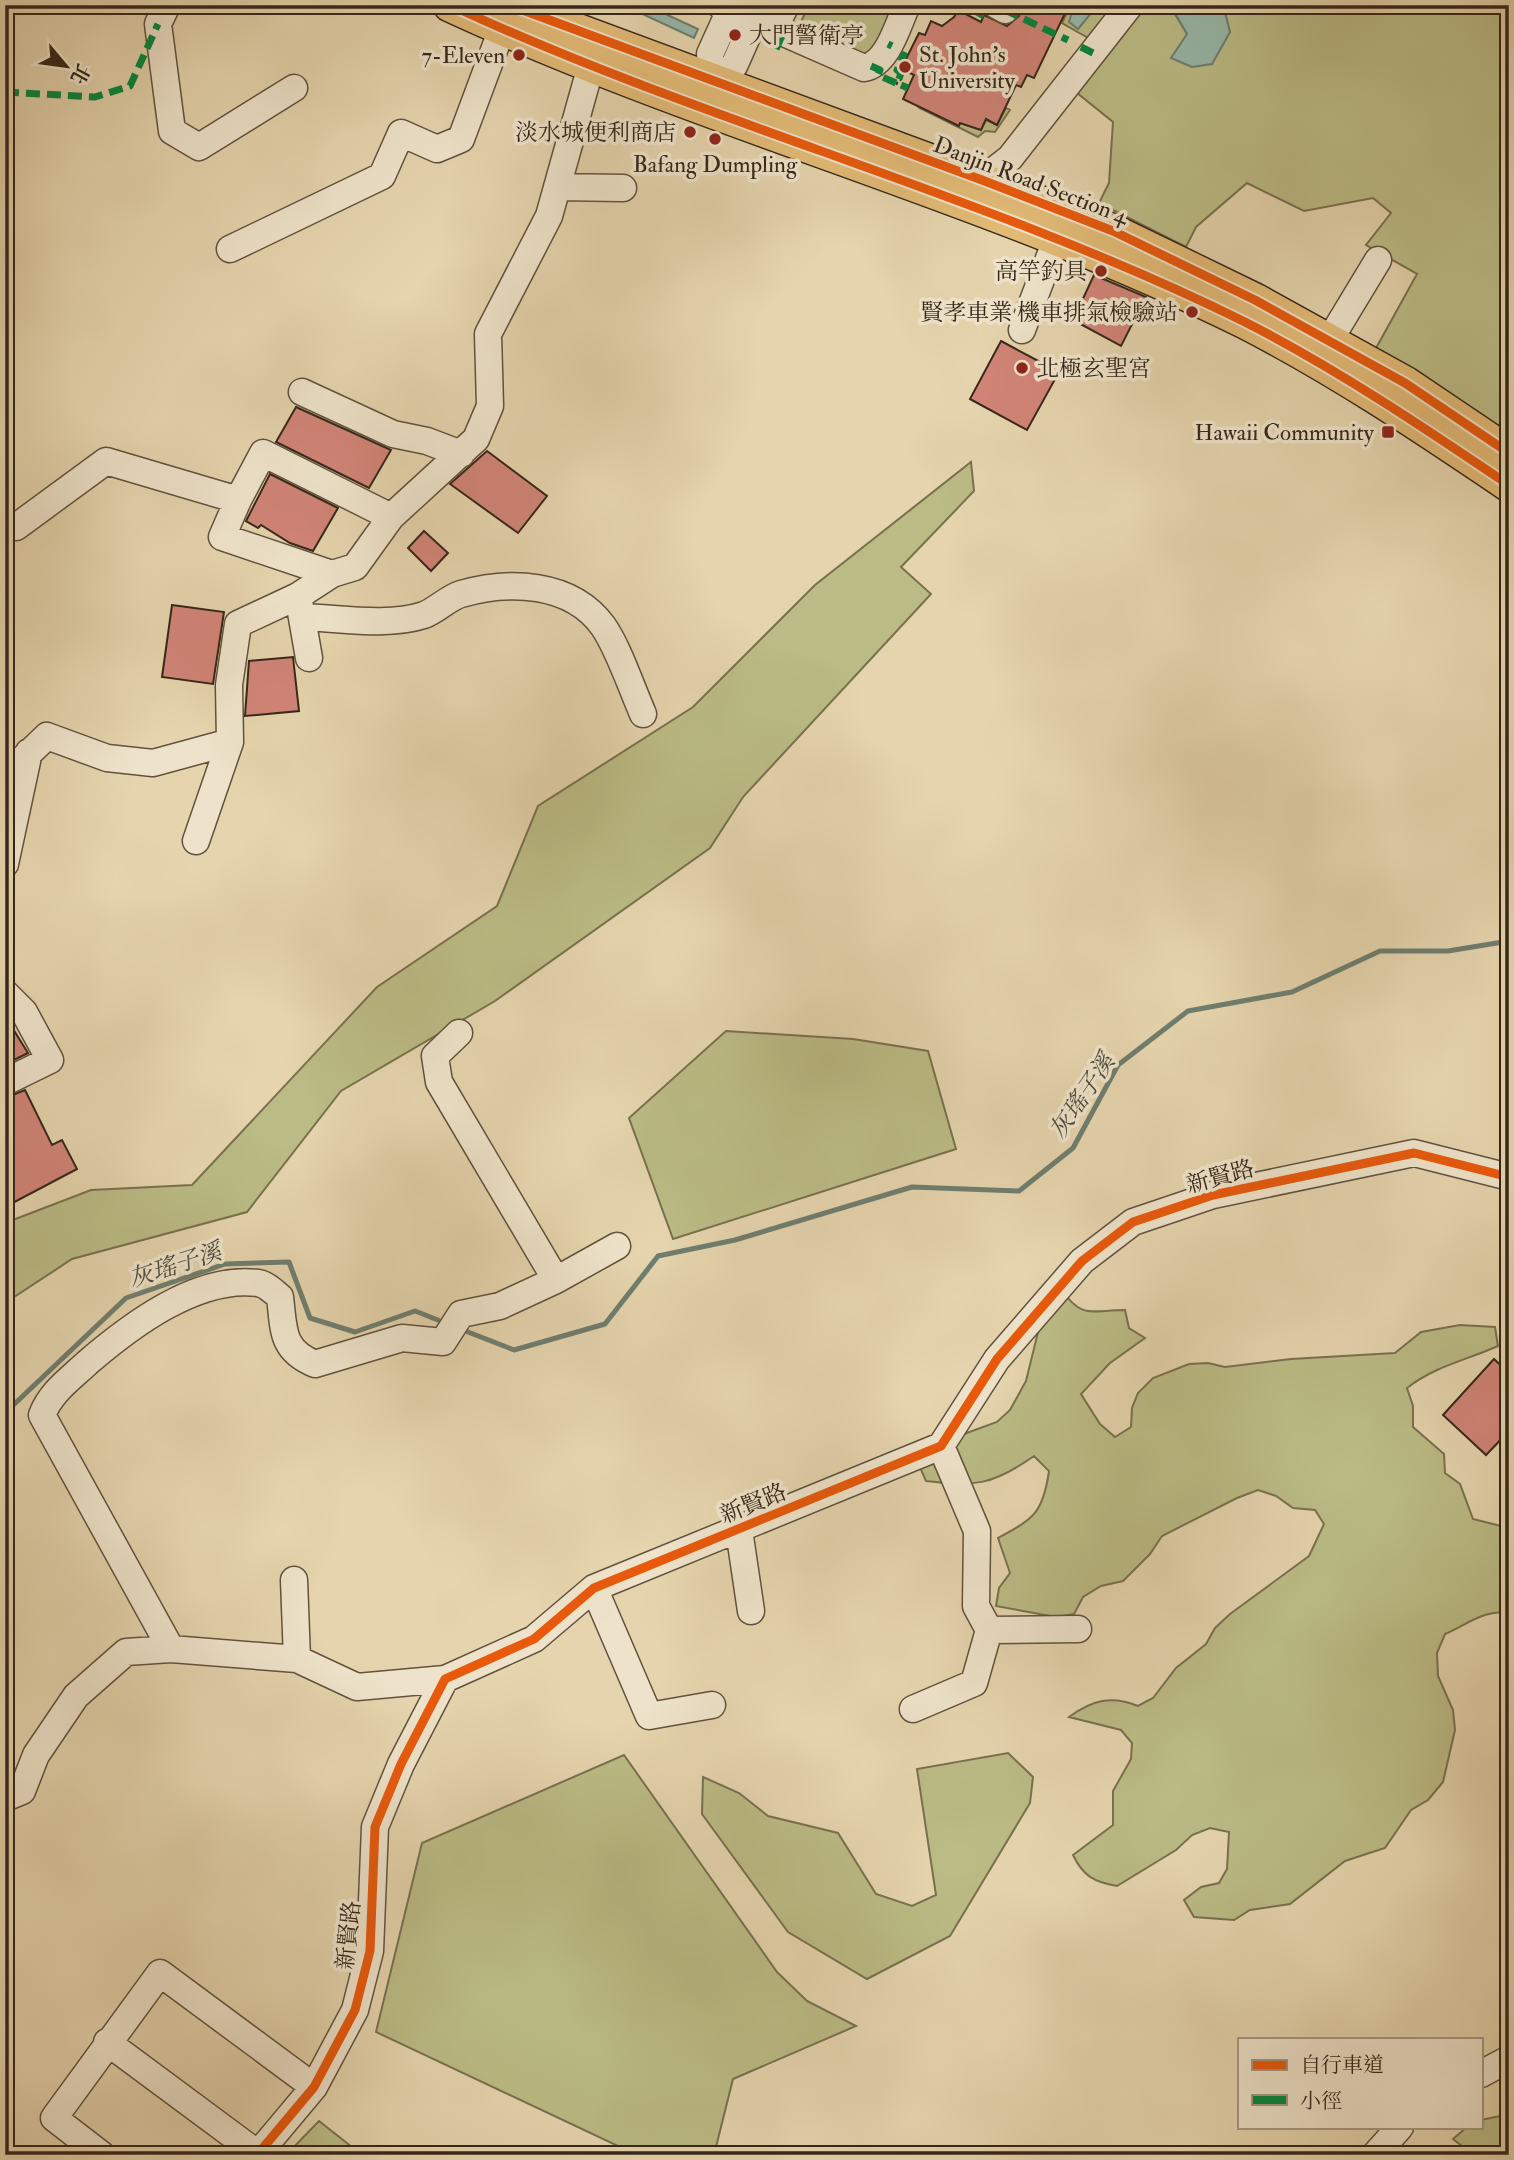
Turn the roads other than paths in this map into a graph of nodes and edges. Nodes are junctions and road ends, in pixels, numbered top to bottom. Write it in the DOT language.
graph roads {
  1 [pos="167,5"];
  2 [pos="450,5"];
  3 [pos="786,5"];
  4 [pos="907,5"];
  5 [pos="996,5"];
  6 [pos="1007,5"];
  7 [pos="1130,5"];
  8 [pos="724,7"];
  9 [pos="506,17"];
  10 [pos="760,24"];
  11 [pos="595,52"];
  12 [pos="293,88"];
  13 [pos="708,96"];
  14 [pos="557,187"];
  15 [pos="623,188"];
  16 [pos="978,193"];
  17 [pos="1056,240"];
  18 [pos="230,249"];
  19 [pos="1378,260"];
  20 [pos="1022,330"];
  21 [pos="1329,341"];
  22 [pos="302,392"];
  23 [pos="461,453"];
  24 [pos="1509,453"];
  25 [pos="1508,485"];
  26 [pos="238,500"];
  27 [pos="391,517"];
  28 [pos="16,527"];
  29 [pos="332,574"];
  30 [pos="300,606"];
  31 [pos="309,658"];
  32 [pos="643,714"];
  33 [pos="230,742"];
  34 [pos="29,752"];
  35 [pos="5,776"];
  36 [pos="196,841"];
  37 [pos="5,864"];
  38 [pos="5,993"];
  39 [pos="459,1033"];
  40 [pos="5,1082"];
  41 [pos="1509,1177"];
  42 [pos="617,1246"];
  43 [pos="556,1280"];
  44 [pos="941,1446"];
  45 [pos="739,1530"];
  46 [pos="295,1580"];
  47 [pos="594,1588"];
  48 [pos="751,1611"];
  49 [pos="1078,1629"];
  50 [pos="989,1630"];
  51 [pos="171,1649"];
  52 [pos="297,1659"];
  53 [pos="446,1679"];
  54 [pos="712,1705"];
  55 [pos="914,1709"];
  56 [pos="5,1798"];
  57 [pos="107,2042"];
  58 [pos="1509,2059"];
  59 [pos="1482,2073"];
  60 [pos="314,2087"];
  61 [pos="1399,2128"];
  62 [pos="102,2155"];
  63 [pos="258,2155"];
  64 [pos="1375,2155"];
  1 -- 12 [label="street"];
  2 -- 9 [label="main road, Danjin Road Section 4"];
  3 -- 10 [label="street"];
  4 -- 10 [label="street"];
  5 -- 6 [label="street"];
  7 -- 16 [label="street"];
  8 -- 10 [label="street"];
  8 -- 13 [label="street"];
  9 -- 11 [label="main road, Danjin Road Section 4"];
  9 -- 18 [label="street"];
  10 -- 13 [label="street"];
  11 -- 13 [label="main road, Danjin Road Section 4"];
  11 -- 14 [label="street"];
  13 -- 16 [label="main road, Danjin Road Section 4"];
  14 -- 15 [label="street"];
  14 -- 23 [label="street"];
  16 -- 17 [label="main road, Danjin Road Section 4"];
  16 -- 21 [label="main road, Danjin Road Section 4"];
  17 -- 20 [label="street"];
  17 -- 25 [label="main road, Danjin Road Section 4"];
  19 -- 21 [label="street"];
  21 -- 24 [label="main road, Danjin Road Section 4"];
  22 -- 23 [label="street"];
  23 -- 27 [label="street"];
  26 -- 27 [label="street"];
  26 -- 28 [label="street"];
  26 -- 29 [label="street"];
  27 -- 29 [label="street"];
  29 -- 30 [label="street"];
  30 -- 31 [label="street"];
  30 -- 32 [label="street"];
  30 -- 33 [label="street"];
  33 -- 34 [label="street"];
  33 -- 36 [label="street"];
  34 -- 35 [label="street"];
  34 -- 37 [label="street"];
  38 -- 40 [label="street"];
  39 -- 43 [label="street"];
  41 -- 44 [label="street, 新賢路"];
  42 -- 43 [label="street"];
  43 -- 51 [label="street"];
  44 -- 45 [label="street, 新賢路"];
  44 -- 50 [label="street"];
  45 -- 47 [label="street, 新賢路"];
  45 -- 48 [label="street"];
  46 -- 52 [label="street"];
  47 -- 53 [label="street, 新賢路"];
  47 -- 54 [label="street"];
  49 -- 50 [label="street"];
  50 -- 55 [label="street"];
  51 -- 52 [label="street"];
  51 -- 56 [label="street"];
  52 -- 53 [label="street"];
  53 -- 60 [label="street, 新賢路"];
  57 -- 60 [label="street"];
  57 -- 62 [label="street"];
  57 -- 63 [label="street"];
  58 -- 59 [label="street"];
  60 -- 63 [label="street, 新賢路"];
  61 -- 64 [label="street"];
}
